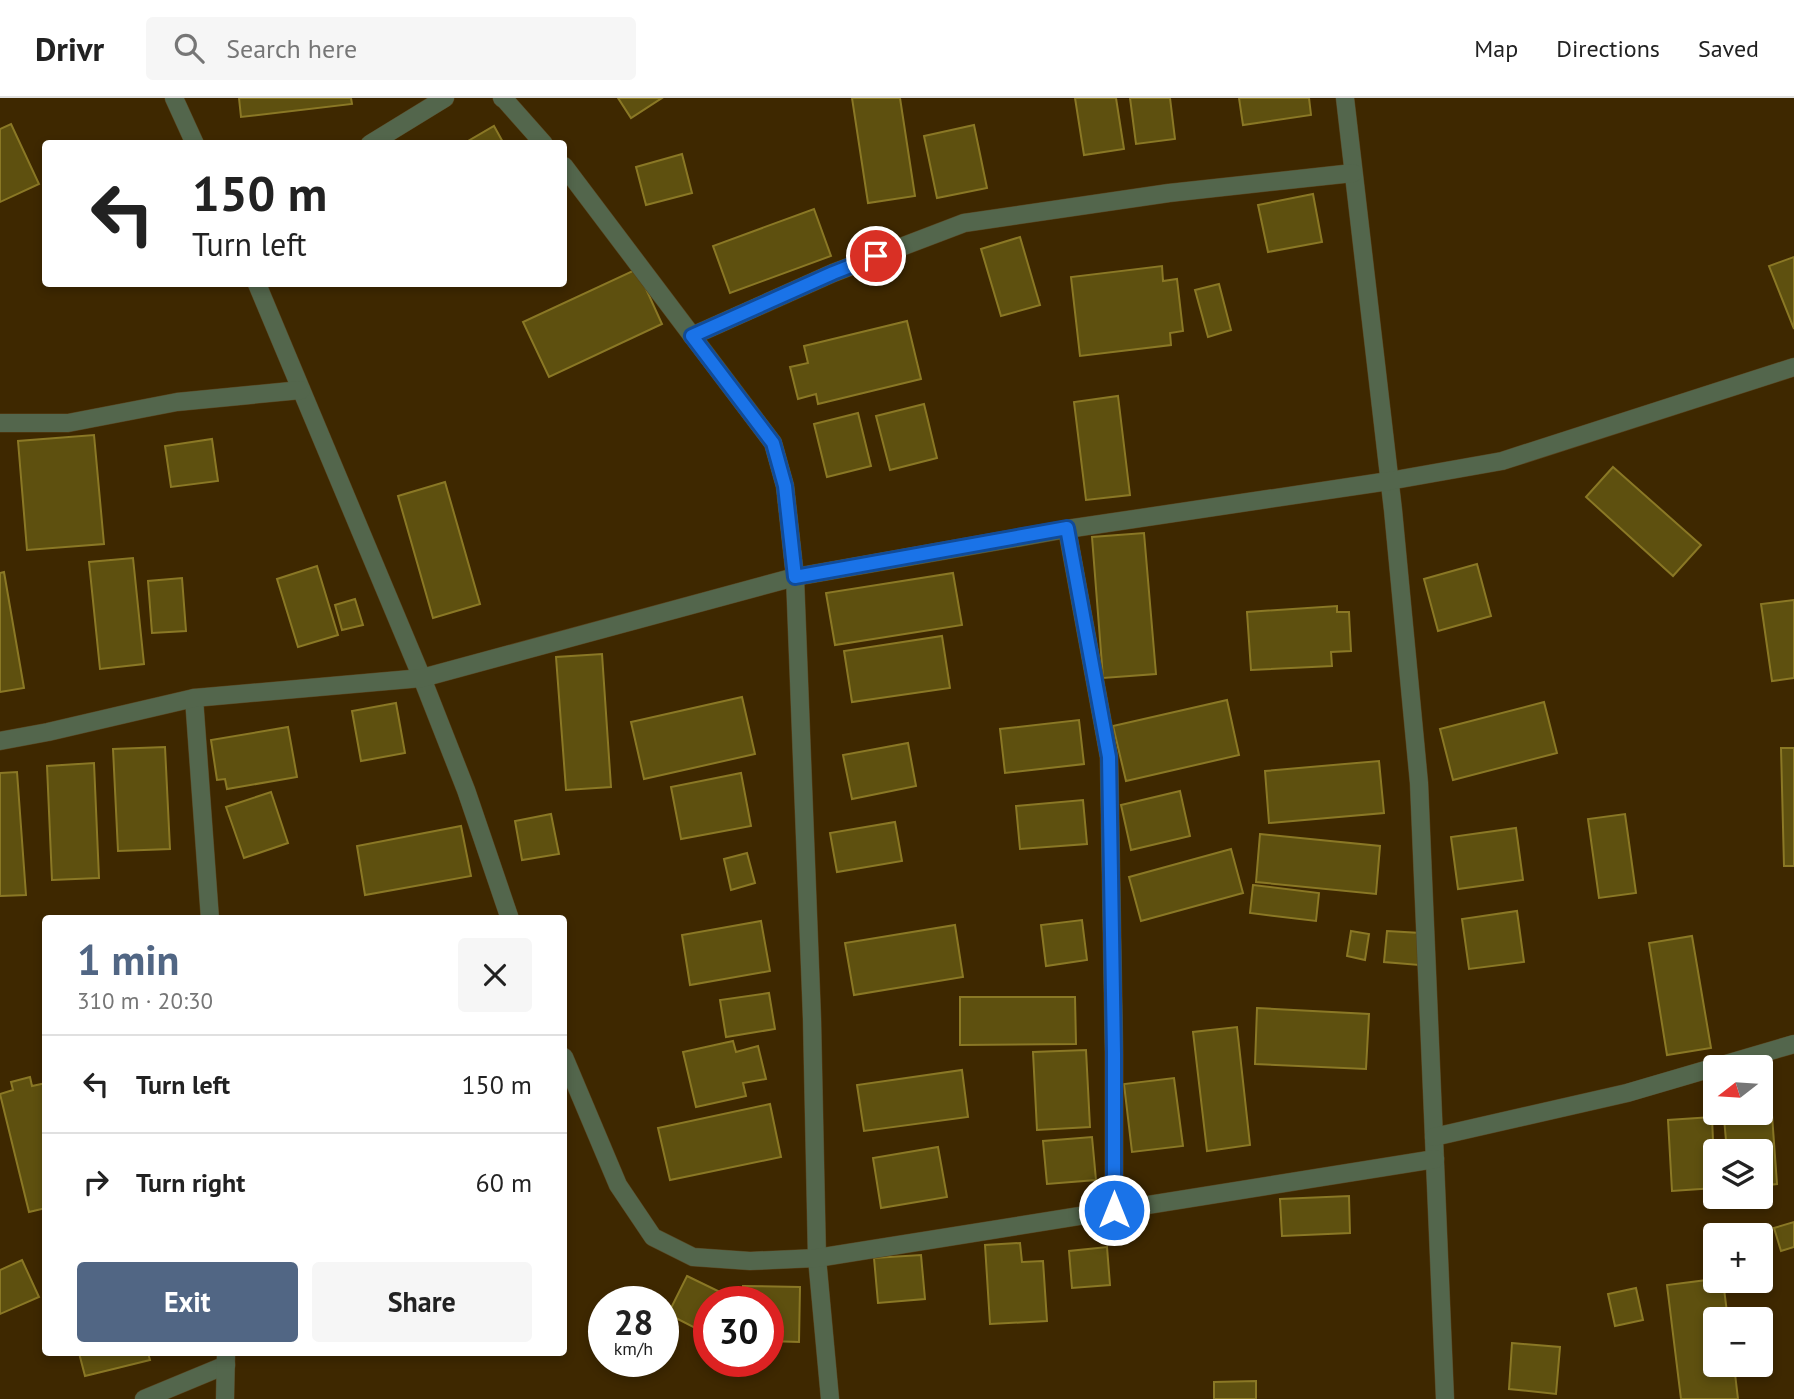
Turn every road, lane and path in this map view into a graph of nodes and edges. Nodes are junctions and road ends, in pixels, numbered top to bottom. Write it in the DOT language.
graph roads {
  1 [pos="174,98"];
  2 [pos="445,98"];
  3 [pos="502,98"];
  4 [pos="1345,98"];
  5 [pos="193,140"];
  6 [pos="377,140"];
  7 [pos="540,140"];
  8 [pos="567,170"];
  9 [pos="1353,173"];
  10 [pos="258,287"];
  11 [pos="692,336"];
  12 [pos="1794,368"];
  13 [pos="301,390"];
  14 [pos="0,423"];
  15 [pos="1390,481"];
  16 [pos="1067,528"];
  17 [pos="795,577"];
  18 [pos="422,678"];
  19 [pos="194,698"];
  20 [pos="0,741"];
  21 [pos="210,915"];
  22 [pos="509,915"];
  23 [pos="1794,1044"];
  24 [pos="567,1064"];
  25 [pos="1434,1138"];
  26 [pos="1435,1159"];
  27 [pos="1114,1210"];
  28 [pos="817,1258"];
  29 [pos="226,1359"];
  30 [pos="144,1399"];
  31 [pos="225,1399"];
  32 [pos="830,1399"];
  33 [pos="1445,1399"];
  1 -- 5 [label="street"];
  2 -- 6 [label="street"];
  3 -- 7 [label="street"];
  4 -- 9 [label="street"];
  8 -- 11 [label="street"];
  9 -- 11 [label="street"];
  9 -- 15 [label="street"];
  10 -- 13 [label="street"];
  11 -- 17 [label="street"];
  12 -- 15 [label="street"];
  13 -- 14 [label="street"];
  13 -- 18 [label="street"];
  15 -- 16 [label="street"];
  15 -- 25 [label="street"];
  16 -- 17 [label="street"];
  16 -- 27 [label="street"];
  17 -- 18 [label="street"];
  17 -- 28 [label="street"];
  18 -- 19 [label="street"];
  18 -- 22 [label="street"];
  19 -- 20 [label="street"];
  19 -- 21 [label="street"];
  23 -- 25 [label="street"];
  24 -- 28 [label="street"];
  25 -- 26 [label="street"];
  26 -- 27 [label="street"];
  26 -- 33 [label="street"];
  27 -- 28 [label="street"];
  28 -- 32 [label="street"];
  29 -- 30 [label="street"];
  29 -- 31 [label="street"];
}
